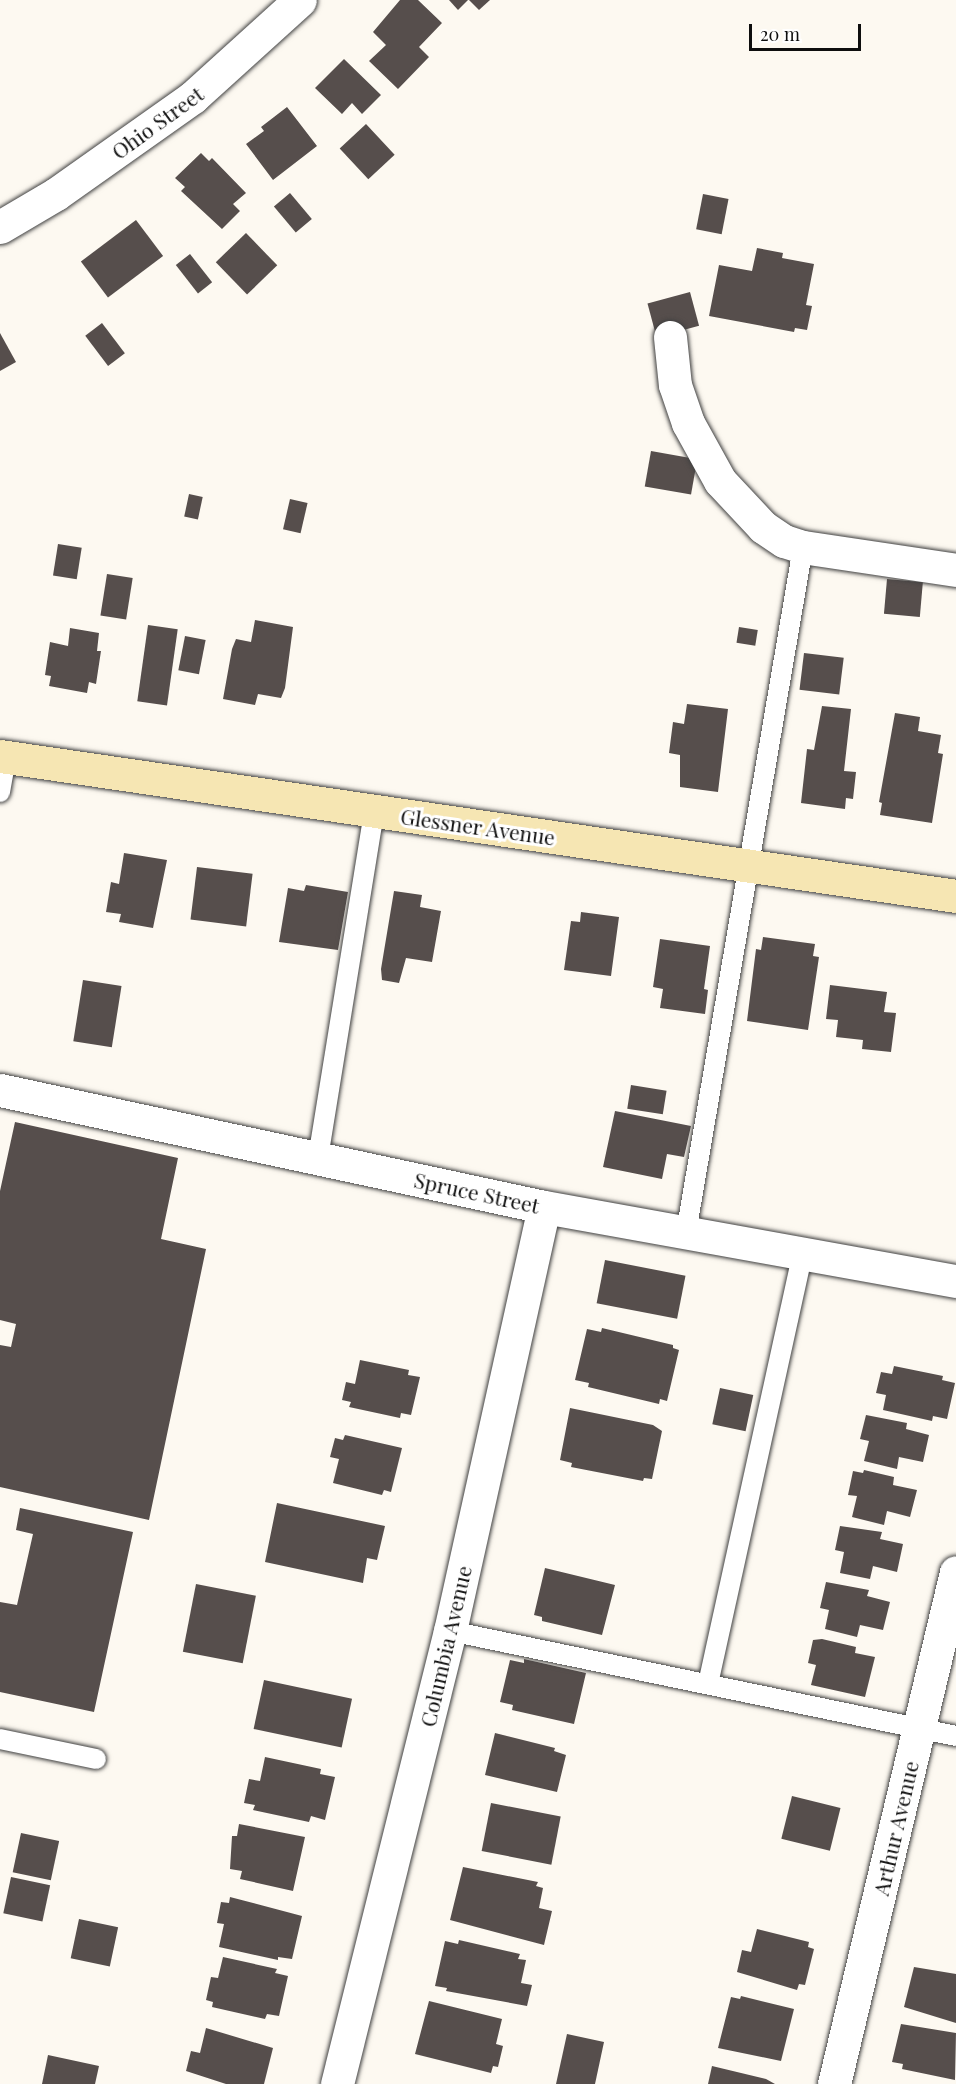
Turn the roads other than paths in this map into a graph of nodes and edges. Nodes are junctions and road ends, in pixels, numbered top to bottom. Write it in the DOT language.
graph roads {
  1 [pos="300,0"];
  2 [pos="0,227"];
  3 [pos="670,337"];
  4 [pos="804,547"];
  5 [pos="956,570"];
  6 [pos="3,757"];
  7 [pos="0,792"];
  8 [pos="374,811"];
  9 [pos="749,866"];
  10 [pos="956,896"];
  11 [pos="0,1090"];
  12 [pos="318,1158"];
  13 [pos="544,1207"];
  14 [pos="686,1233"];
  15 [pos="803,1253"];
  16 [pos="956,1281"];
  17 [pos="956,1572"];
  18 [pos="450,1631"];
  19 [pos="708,1684"];
  20 [pos="919,1727"];
  21 [pos="956,1736"];
  22 [pos="0,1739"];
  23 [pos="96,1759"];
  24 [pos="337,2084"];
  25 [pos="834,2084"];
  1 -- 2 [label="street, Ohio Street"];
  3 -- 4 [label="street"];
  4 -- 5 [label="street"];
  4 -- 9 [label="lane"];
  6 -- 7 [label="lane"];
  6 -- 8 [label="street, Glessner Avenue"];
  8 -- 9 [label="street, Glessner Avenue"];
  8 -- 12 [label="lane"];
  9 -- 10 [label="street, Glessner Avenue"];
  9 -- 14 [label="lane"];
  11 -- 12 [label="street, Spruce Street"];
  12 -- 13 [label="street, Spruce Street"];
  13 -- 14 [label="street, Spruce Street"];
  13 -- 18 [label="street, Columbia Avenue"];
  14 -- 15 [label="street, Spruce Street"];
  15 -- 16 [label="street, Spruce Street"];
  15 -- 19 [label="lane"];
  17 -- 20 [label="street, Arthur Avenue"];
  18 -- 19 [label="lane"];
  18 -- 24 [label="street, Columbia Avenue"];
  19 -- 20 [label="lane"];
  20 -- 21 [label="lane"];
  20 -- 25 [label="street, Arthur Avenue"];
  22 -- 23 [label="lane"];
}
